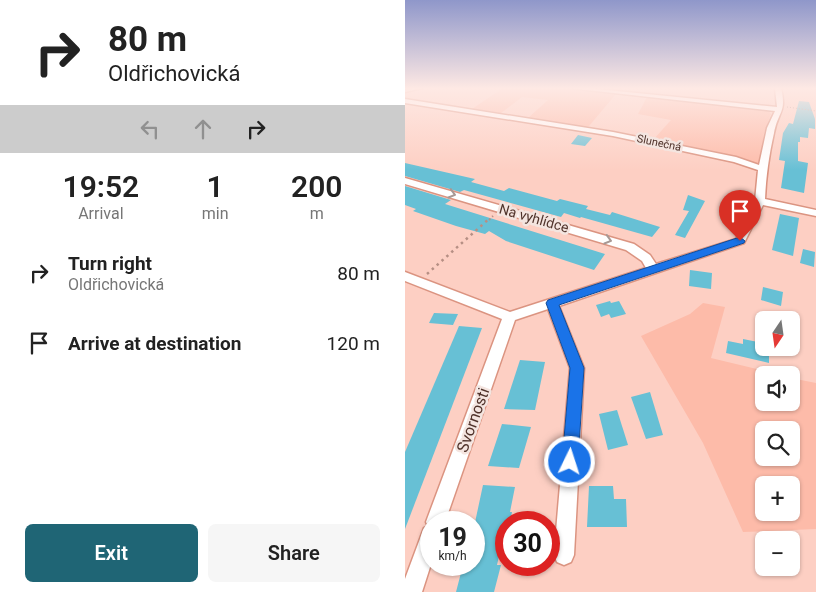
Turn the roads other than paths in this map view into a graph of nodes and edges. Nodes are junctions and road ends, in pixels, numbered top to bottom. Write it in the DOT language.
graph roads {
  1 [pos="497,116"];
  2 [pos="776,116"];
  3 [pos="762,169"];
  4 [pos="405,181"];
  5 [pos="760,200"];
  6 [pos="816,214"];
  7 [pos="654,270"];
  8 [pos="405,276"];
  9 [pos="552,303"];
  10 [pos="510,317"];
  11 [pos="440,511"];
  12 [pos="564,555"];
  13 [pos="420,566"];
  14 [pos="411,592"];
  1 -- 3 [label="street, Slunečná"];
  2 -- 3 [label="street"];
  3 -- 5 [label="street"];
  4 -- 7 [label="street, Na vyhlídce, one-way"];
  5 -- 6 [label="street"];
  5 -- 7 [label="street"];
  7 -- 9 [label="street"];
  8 -- 10 [label="street"];
  9 -- 10 [label="street"];
  9 -- 12 [label="street"];
  10 -- 11 [label="street, Svornosti"];
  13 -- 14 [label="street"];
}
